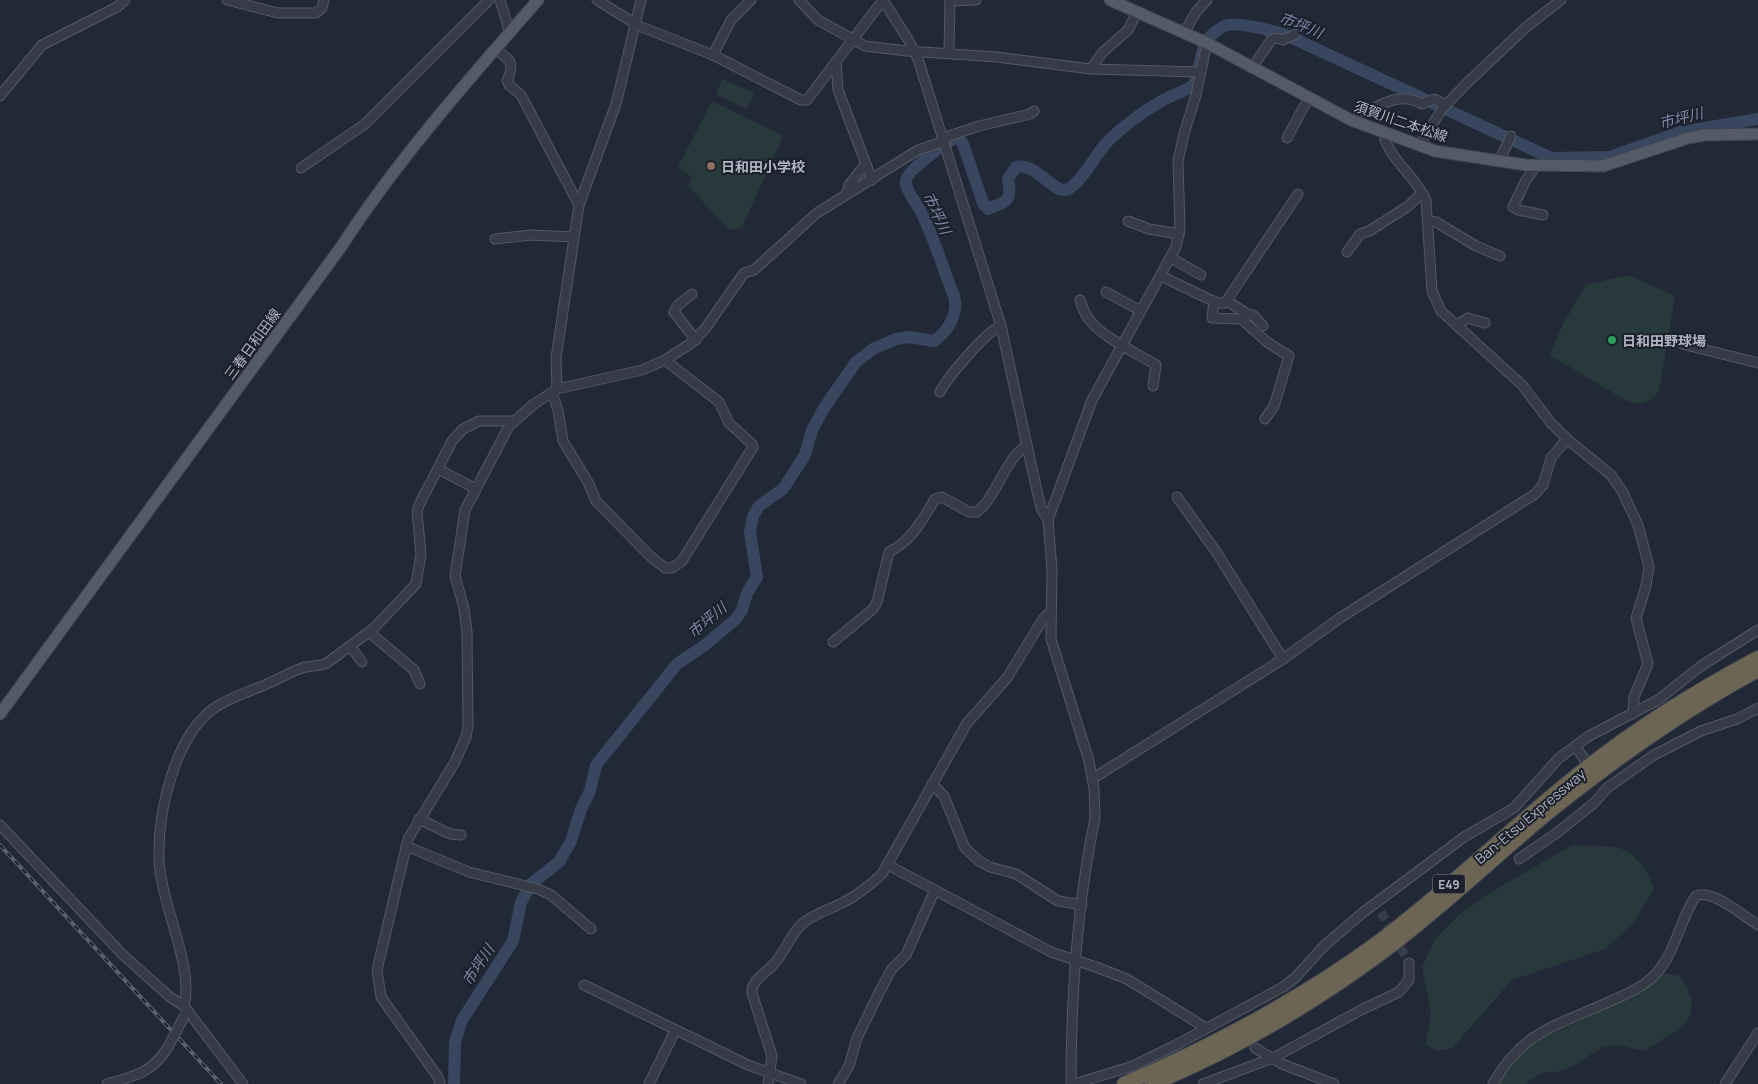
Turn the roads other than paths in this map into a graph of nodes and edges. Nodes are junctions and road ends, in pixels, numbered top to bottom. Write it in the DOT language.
graph roads {
  1 [pos="135,0"];
  2 [pos="227,0"];
  3 [pos="324,0"];
  4 [pos="489,0"];
  5 [pos="500,0"];
  6 [pos="538,0"];
  7 [pos="597,0"];
  8 [pos="641,0"];
  9 [pos="751,0"];
  10 [pos="799,0"];
  11 [pos="883,0"];
  12 [pos="976,0"];
  13 [pos="1207,0"];
  14 [pos="1561,0"];
  15 [pos="123,1"];
  16 [pos="948,1"];
  17 [pos="1114,1"];
  18 [pos="1137,12"];
  19 [pos="635,24"];
  20 [pos="510,33"];
  21 [pos="1184,33"];
  22 [pos="1296,34"];
  23 [pos="851,39"];
  24 [pos="1207,43"];
  25 [pos="496,49"];
  26 [pos="914,51"];
  27 [pos="949,53"];
  28 [pos="713,55"];
  29 [pos="836,61"];
  30 [pos="1252,68"];
  31 [pos="1091,69"];
  32 [pos="1200,72"];
  33 [pos="0,96"];
  34 [pos="1308,99"];
  35 [pos="1446,105"];
  36 [pos="1034,111"];
  37 [pos="1353,121"];
  38 [pos="1383,132"];
  39 [pos="1758,134"];
  40 [pos="1511,136"];
  41 [pos="1287,138"];
  42 [pos="943,139"];
  43 [pos="1420,145"];
  44 [pos="1499,161"];
  45 [pos="865,166"];
  46 [pos="1537,166"];
  47 [pos="301,168"];
  48 [pos="872,180"];
  49 [pos="847,193"];
  50 [pos="1422,193"];
  51 [pos="1298,194"];
  52 [pos="579,205"];
  53 [pos="1543,215"];
  54 [pos="1128,221"];
  55 [pos="1428,221"];
  56 [pos="1179,234"];
  57 [pos="574,237"];
  58 [pos="495,240"];
  59 [pos="1347,252"];
  60 [pos="1500,256"];
  61 [pos="1171,258"];
  62 [pos="1201,275"];
  63 [pos="1161,276"];
  64 [pos="1106,292"];
  65 [pos="692,294"];
  66 [pos="1080,300"];
  67 [pos="1227,301"];
  68 [pos="1214,302"];
  69 [pos="1141,311"];
  70 [pos="1485,323"];
  71 [pos="1456,325"];
  72 [pos="1001,326"];
  73 [pos="1262,326"];
  74 [pos="696,340"];
  75 [pos="1122,344"];
  76 [pos="1682,344"];
  77 [pos="665,360"];
  78 [pos="1758,363"];
  79 [pos="1153,386"];
  80 [pos="554,391"];
  81 [pos="940,392"];
  82 [pos="1265,419"];
  83 [pos="513,421"];
  84 [pos="1567,439"];
  85 [pos="1027,445"];
  86 [pos="438,469"];
  87 [pos="476,488"];
  88 [pos="1177,497"];
  89 [pos="1048,520"];
  90 [pos="1050,612"];
  91 [pos="1758,630"];
  92 [pos="369,632"];
  93 [pos="833,642"];
  94 [pos="350,646"];
  95 [pos="1758,658"];
  96 [pos="1282,659"];
  97 [pos="362,662"];
  98 [pos="1758,670"];
  99 [pos="420,684"];
  100 [pos="1758,708"];
  101 [pos="0,714"];
  102 [pos="1633,714"];
  103 [pos="1575,746"];
  104 [pos="1585,760"];
  105 [pos="1092,778"];
  106 [pos="1601,780"];
  107 [pos="932,784"];
  108 [pos="1607,788"];
  109 [pos="419,818"];
  110 [pos="0,825"];
  111 [pos="461,836"];
  112 [pos="406,846"];
  113 [pos="1519,859"];
  114 [pos="888,865"];
  115 [pos="934,892"];
  116 [pos="1376,904"];
  117 [pos="1082,905"];
  118 [pos="1381,912"];
  119 [pos="1758,925"];
  120 [pos="591,929"];
  121 [pos="1074,960"];
  122 [pos="1409,963"];
  123 [pos="584,985"];
  124 [pos="186,1011"];
  125 [pos="1210,1026"];
  126 [pos="675,1031"];
  127 [pos="1221,1031"];
  128 [pos="1758,1033"];
  129 [pos="1255,1048"];
  130 [pos="1273,1058"];
  131 [pos="771,1073"];
  132 [pos="107,1084"];
  133 [pos="243,1084"];
  134 [pos="440,1084"];
  135 [pos="649,1084"];
  136 [pos="768,1084"];
  137 [pos="801,1084"];
  138 [pos="838,1084"];
  139 [pos="1072,1084"];
  140 [pos="1124,1084"];
  141 [pos="1152,1084"];
  142 [pos="1203,1084"];
  143 [pos="1334,1084"];
  144 [pos="1493,1084"];
  145 [pos="1725,1084"];
  1 -- 15 [label="street"];
  2 -- 3 [label="street"];
  4 -- 47 [label="street"];
  5 -- 20 [label="street"];
  6 -- 20 [label="main road, 三春日和田線"];
  7 -- 19 [label="street"];
  8 -- 19 [label="street"];
  9 -- 28 [label="street"];
  10 -- 23 [label="street"];
  11 -- 23 [label="street"];
  11 -- 26 [label="street"];
  12 -- 16 [label="street"];
  13 -- 21 [label="street"];
  14 -- 35 [label="street"];
  15 -- 33 [label="street"];
  16 -- 27 [label="street"];
  17 -- 18 [label="main road, 須賀川二本松線"];
  18 -- 21 [label="main road, 須賀川二本松線"];
  18 -- 31 [label="street"];
  19 -- 28 [label="street"];
  19 -- 52 [label="street"];
  20 -- 25 [label="main road, 三春日和田線"];
  21 -- 24 [label="main road, 須賀川二本松線"];
  22 -- 30 [label="street"];
  23 -- 26 [label="street"];
  23 -- 29 [label="street"];
  24 -- 30 [label="main road, 須賀川二本松線"];
  24 -- 32 [label="street"];
  25 -- 52 [label="street"];
  25 -- 101 [label="main road, 三春日和田線"];
  26 -- 27 [label="street"];
  26 -- 42 [label="street"];
  27 -- 31 [label="street"];
  28 -- 29 [label="street"];
  29 -- 45 [label="street"];
  30 -- 34 [label="main road, 須賀川二本松線"];
  31 -- 32 [label="street"];
  32 -- 56 [label="street"];
  34 -- 37 [label="main road, 須賀川二本松線"];
  34 -- 41 [label="street"];
  35 -- 37 [label="street"];
  35 -- 43 [label="street"];
  36 -- 42 [label="street"];
  37 -- 38 [label="main road, 須賀川二本松線"];
  38 -- 43 [label="main road, 須賀川二本松線"];
  38 -- 50 [label="street"];
  39 -- 46 [label="main road, 須賀川二本松線"];
  40 -- 44 [label="street"];
  42 -- 48 [label="street"];
  42 -- 72 [label="street"];
  43 -- 44 [label="main road, 須賀川二本松線"];
  44 -- 46 [label="main road, 須賀川二本松線"];
  45 -- 48 [label="street"];
  45 -- 49 [label="street"];
  46 -- 53 [label="street"];
  48 -- 49 [label="street"];
  49 -- 74 [label="street"];
  50 -- 55 [label="street"];
  50 -- 59 [label="street"];
  51 -- 67 [label="street"];
  52 -- 57 [label="street"];
  54 -- 56 [label="street"];
  55 -- 60 [label="street"];
  55 -- 71 [label="street"];
  56 -- 61 [label="street"];
  57 -- 58 [label="street"];
  57 -- 80 [label="street"];
  61 -- 62 [label="street"];
  61 -- 63 [label="street"];
  63 -- 68 [label="street"];
  63 -- 69 [label="street"];
  64 -- 69 [label="street"];
  65 -- 74 [label="street"];
  66 -- 75 [label="street"];
  67 -- 68 [label="street"];
  67 -- 73 [label="street"];
  68 -- 82 [label="street"];
  69 -- 75 [label="street"];
  70 -- 71 [label="street"];
  71 -- 84 [label="street"];
  72 -- 81 [label="street"];
  72 -- 85 [label="street"];
  74 -- 77 [label="street"];
  75 -- 79 [label="street"];
  75 -- 89 [label="street"];
  76 -- 78 [label="street"];
  77 -- 80 [label="street"];
  77 -- 80 [label="street"];
  80 -- 83 [label="street"];
  83 -- 86 [label="street"];
  83 -- 87 [label="street"];
  84 -- 96 [label="street"];
  84 -- 102 [label="street"];
  85 -- 89 [label="street"];
  85 -- 93 [label="street"];
  86 -- 87 [label="street"];
  86 -- 92 [label="street"];
  87 -- 109 [label="street"];
  88 -- 96 [label="street"];
  89 -- 90 [label="street"];
  90 -- 105 [label="street"];
  90 -- 107 [label="street"];
  91 -- 102 [label="street"];
  92 -- 94 [label="street"];
  92 -- 99 [label="street"];
  94 -- 97 [label="street"];
  94 -- 124 [label="street"];
  95 -- 140 [label="highway, Ban-Etsu Expressway / E49"];
  96 -- 105 [label="street"];
  98 -- 141 [label="highway, Ban-Etsu Expressway / E49"];
  100 -- 108 [label="street"];
  102 -- 103 [label="street"];
  103 -- 104 [label="street"];
  103 -- 116 [label="street"];
  105 -- 117 [label="street"];
  106 -- 108 [label="street"];
  107 -- 114 [label="street"];
  107 -- 117 [label="street"];
  108 -- 113 [label="street"];
  109 -- 111 [label="street"];
  109 -- 112 [label="street"];
  110 -- 124 [label="street"];
  112 -- 120 [label="street"];
  112 -- 134 [label="street"];
  114 -- 115 [label="street"];
  114 -- 131 [label="street"];
  115 -- 121 [label="street"];
  115 -- 138 [label="street"];
  116 -- 118 [label="street"];
  116 -- 125 [label="street"];
  117 -- 121 [label="street"];
  119 -- 144 [label="street"];
  121 -- 125 [label="street"];
  121 -- 139 [label="street"];
  122 -- 130 [label="street"];
  123 -- 126 [label="street"];
  124 -- 132 [label="street, bridge"];
  124 -- 133 [label="street"];
  125 -- 127 [label="street"];
  125 -- 139 [label="street"];
  126 -- 131 [label="street"];
  126 -- 135 [label="street"];
  128 -- 145 [label="street"];
  129 -- 130 [label="street"];
  130 -- 142 [label="street"];
  130 -- 143 [label="street"];
  131 -- 136 [label="street"];
  131 -- 137 [label="street"];
}
